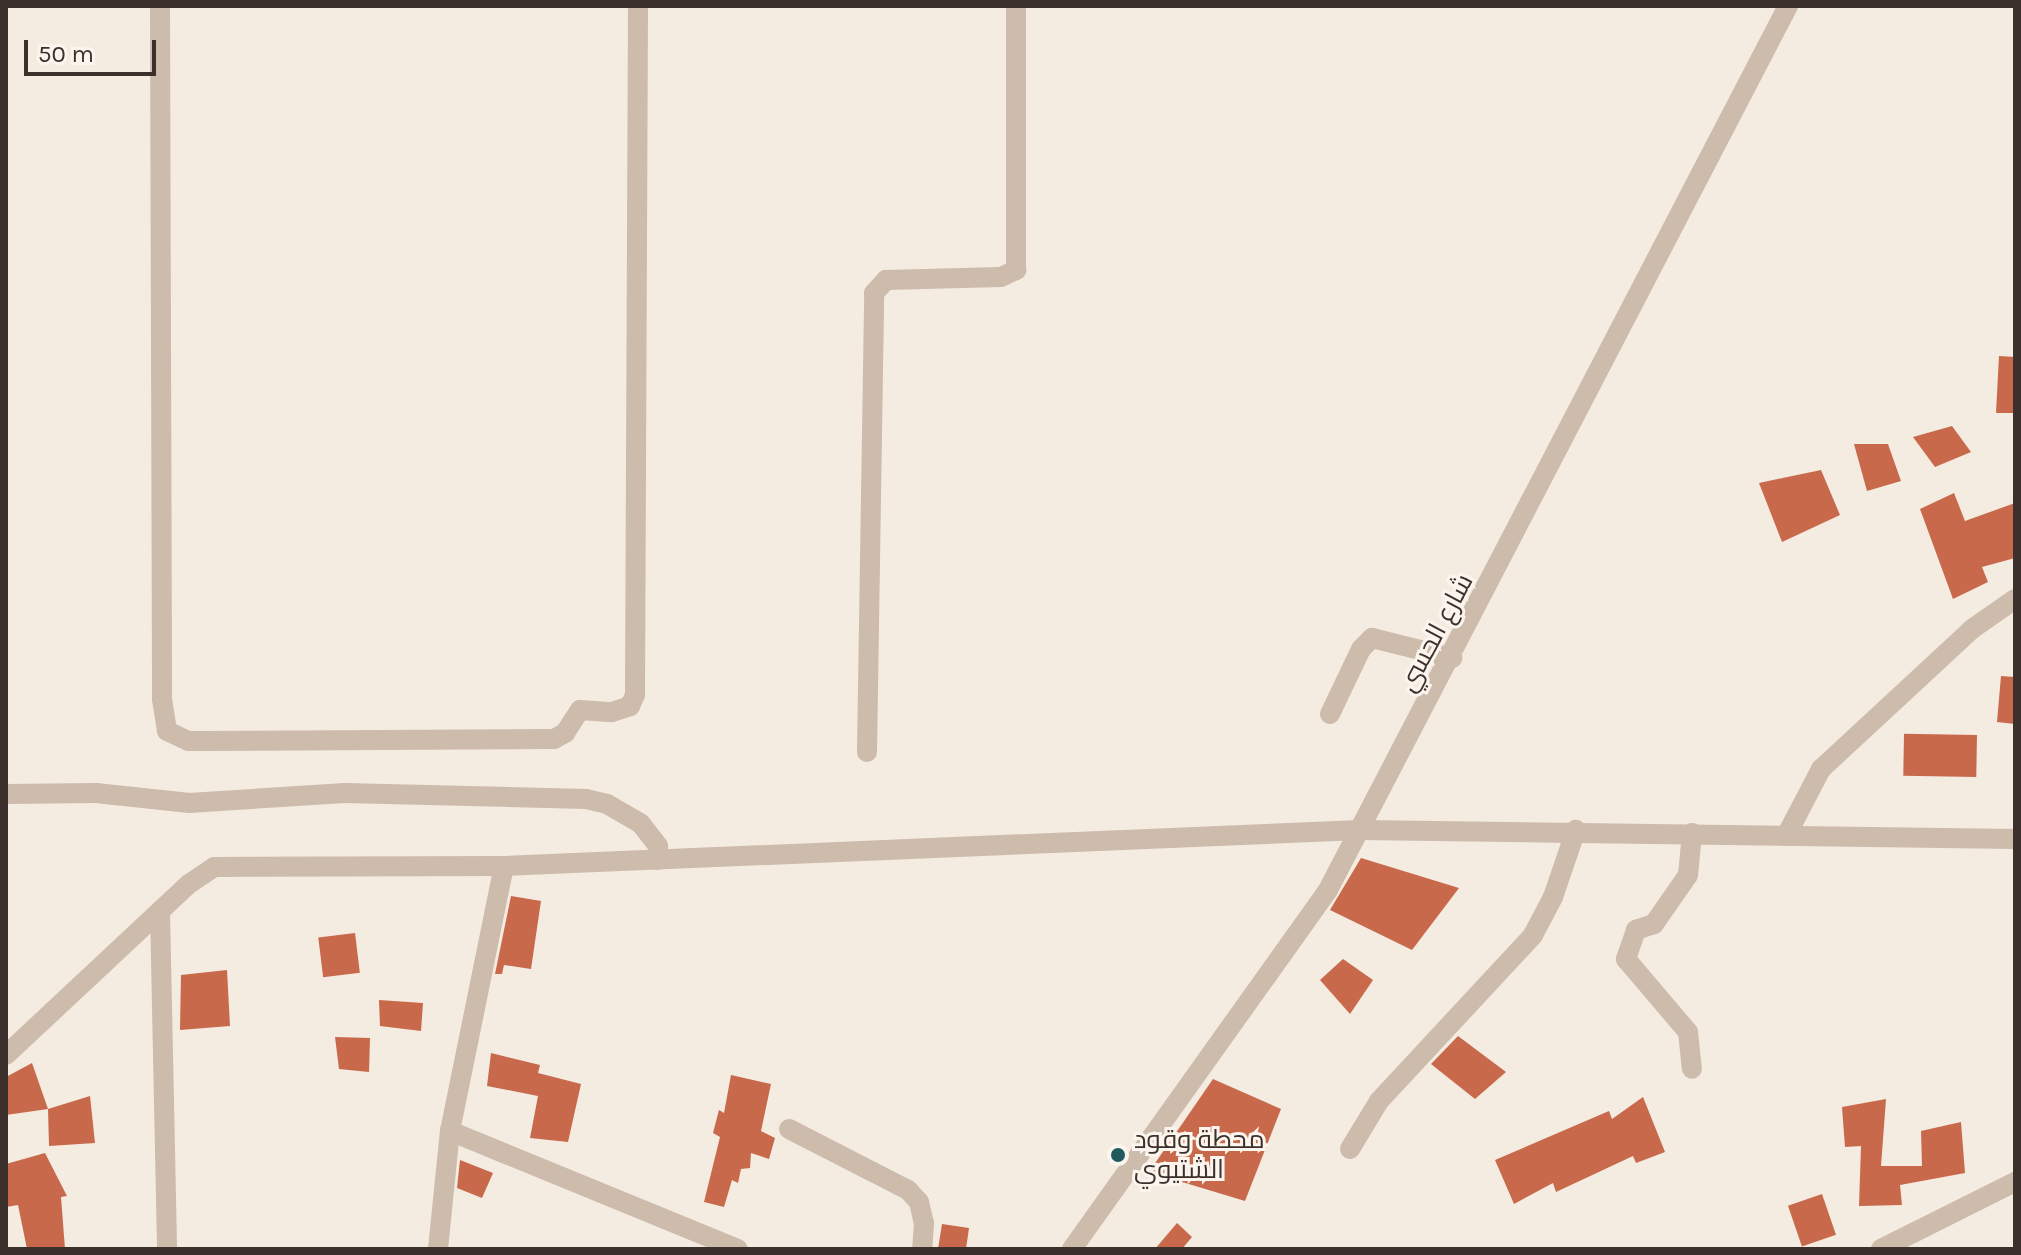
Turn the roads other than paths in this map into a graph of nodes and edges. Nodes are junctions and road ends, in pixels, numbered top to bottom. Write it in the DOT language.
graph roads {
  1 [pos="160,6"];
  2 [pos="638,6"];
  3 [pos="1016,6"];
  4 [pos="1788,6"];
  5 [pos="2015,599"];
  6 [pos="1453,658"];
  7 [pos="1330,714"];
  8 [pos="867,752"];
  9 [pos="6,794"];
  10 [pos="1360,830"];
  11 [pos="1576,830"];
  12 [pos="1692,833"];
  13 [pos="1786,836"];
  14 [pos="2015,839"];
  15 [pos="658,860"];
  16 [pos="504,866"];
  17 [pos="160,911"];
  18 [pos="6,1055"];
  19 [pos="1692,1069"];
  20 [pos="789,1129"];
  21 [pos="450,1131"];
  22 [pos="1350,1149"];
  23 [pos="2015,1182"];
  24 [pos="167,1249"];
  25 [pos="438,1249"];
  26 [pos="738,1249"];
  27 [pos="922,1249"];
  28 [pos="1072,1249"];
  29 [pos="1881,1249"];
  1 -- 2 [label="street"];
  3 -- 8 [label="street"];
  4 -- 6 [label="street, شارع الحسي"];
  5 -- 13 [label="street"];
  6 -- 7 [label="street"];
  6 -- 10 [label="street, شارع الحسي"];
  9 -- 15 [label="street"];
  10 -- 11 [label="street"];
  10 -- 15 [label="street"];
  10 -- 28 [label="street, شارع الحسي"];
  11 -- 12 [label="street"];
  11 -- 22 [label="street"];
  12 -- 13 [label="street"];
  12 -- 19 [label="street"];
  13 -- 14 [label="street"];
  15 -- 16 [label="street"];
  16 -- 17 [label="street"];
  16 -- 21 [label="street"];
  17 -- 18 [label="street"];
  17 -- 24 [label="street"];
  20 -- 27 [label="street"];
  21 -- 25 [label="street"];
  21 -- 26 [label="street"];
  23 -- 29 [label="street"];
}
